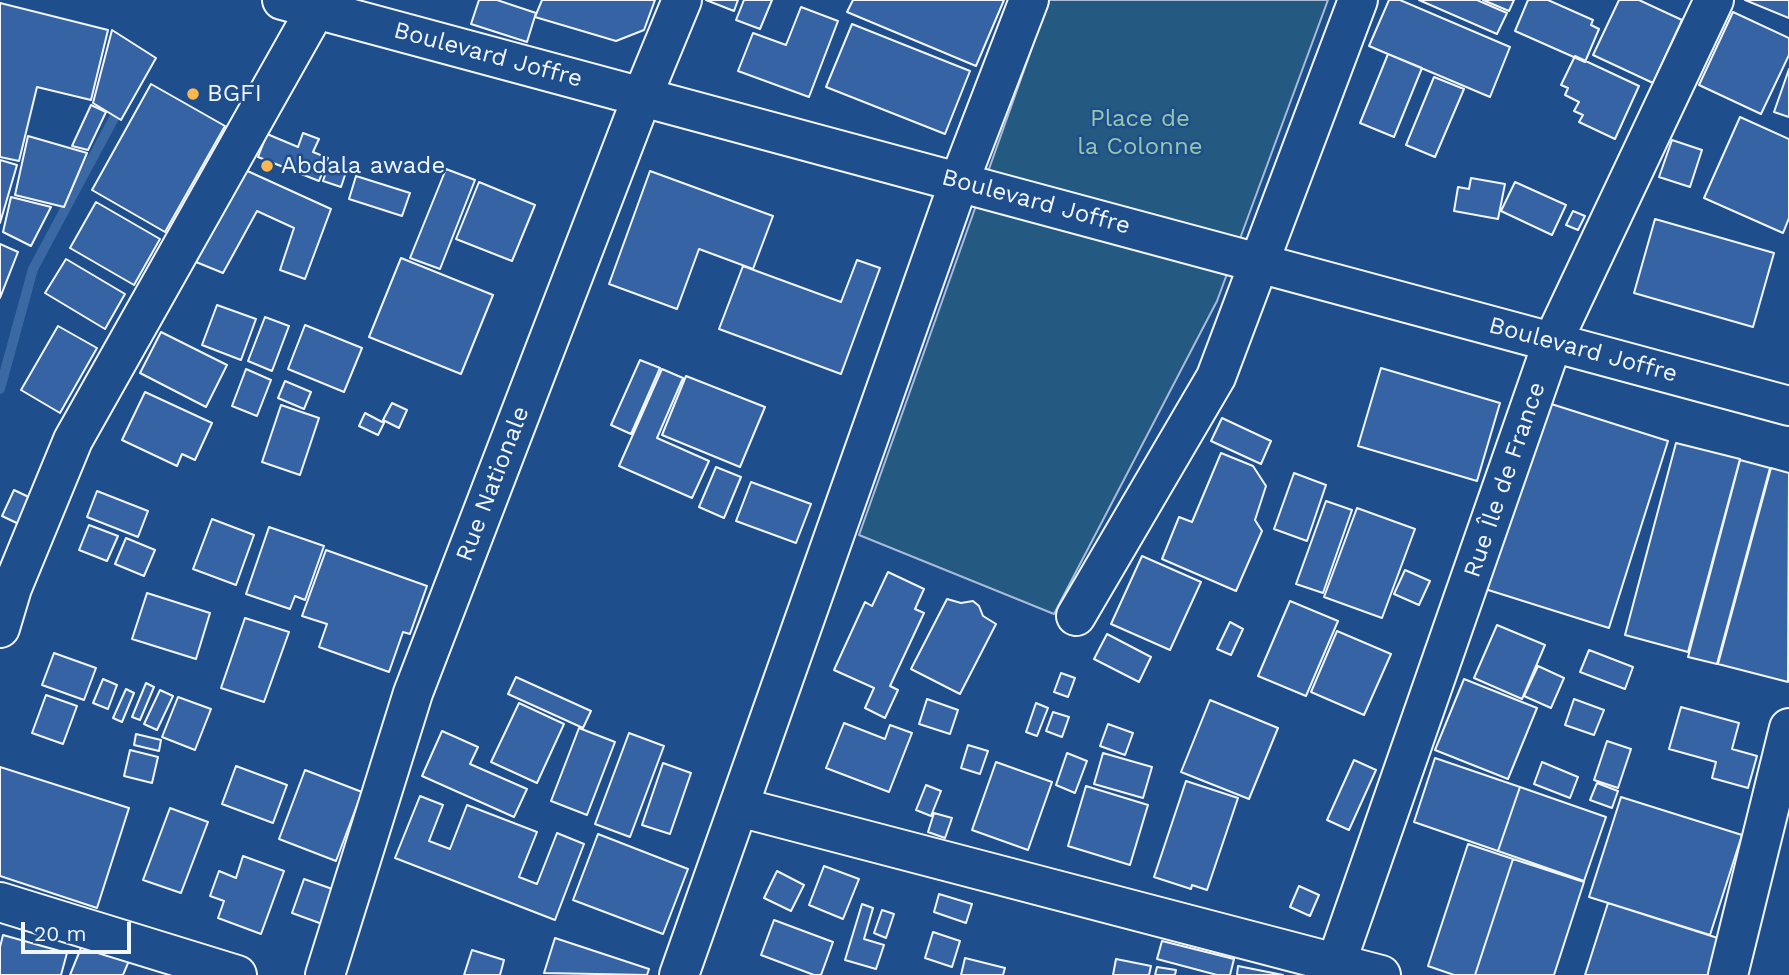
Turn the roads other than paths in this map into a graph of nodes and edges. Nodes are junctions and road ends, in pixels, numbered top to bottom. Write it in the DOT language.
graph roads {
  1 [pos="682,0"];
  2 [pos="1029,0"];
  3 [pos="1359,0"];
  4 [pos="1714,0"];
  5 [pos="306,3"];
  6 [pos="642,97"];
  7 [pos="959,182"];
  8 [pos="1258,262"];
  9 [pos="1553,341"];
  10 [pos="1789,406"];
  11 [pos="1076,616"];
  12 [pos="0,628"];
  13 [pos="1789,728"];
  14 [pos="739,807"];
  15 [pos="0,902"];
  16 [pos="1334,969"];
  17 [pos="237,975"];
  18 [pos="324,975"];
  19 [pos="679,975"];
  20 [pos="1381,975"];
  21 [pos="1728,975"];
  1 -- 6 [label="street, Rue Nationale"];
  2 -- 7 [label="street"];
  3 -- 8 [label="street"];
  4 -- 9 [label="street, Rue Île de France"];
  5 -- 6 [label="street, Boulevard Joffre"];
  5 -- 12 [label="street"];
  6 -- 7 [label="street, Boulevard Joffre"];
  6 -- 18 [label="street, Rue Nationale"];
  7 -- 8 [label="street, Boulevard Joffre"];
  7 -- 14 [label="street"];
  8 -- 9 [label="street, Boulevard Joffre"];
  8 -- 11 [label="street"];
  9 -- 10 [label="street, Boulevard Joffre"];
  9 -- 16 [label="street, Rue Île de France"];
  13 -- 21 [label="street"];
  14 -- 16 [label="street"];
  14 -- 19 [label="street"];
  15 -- 17 [label="street"];
  16 -- 20 [label="street"];
}
